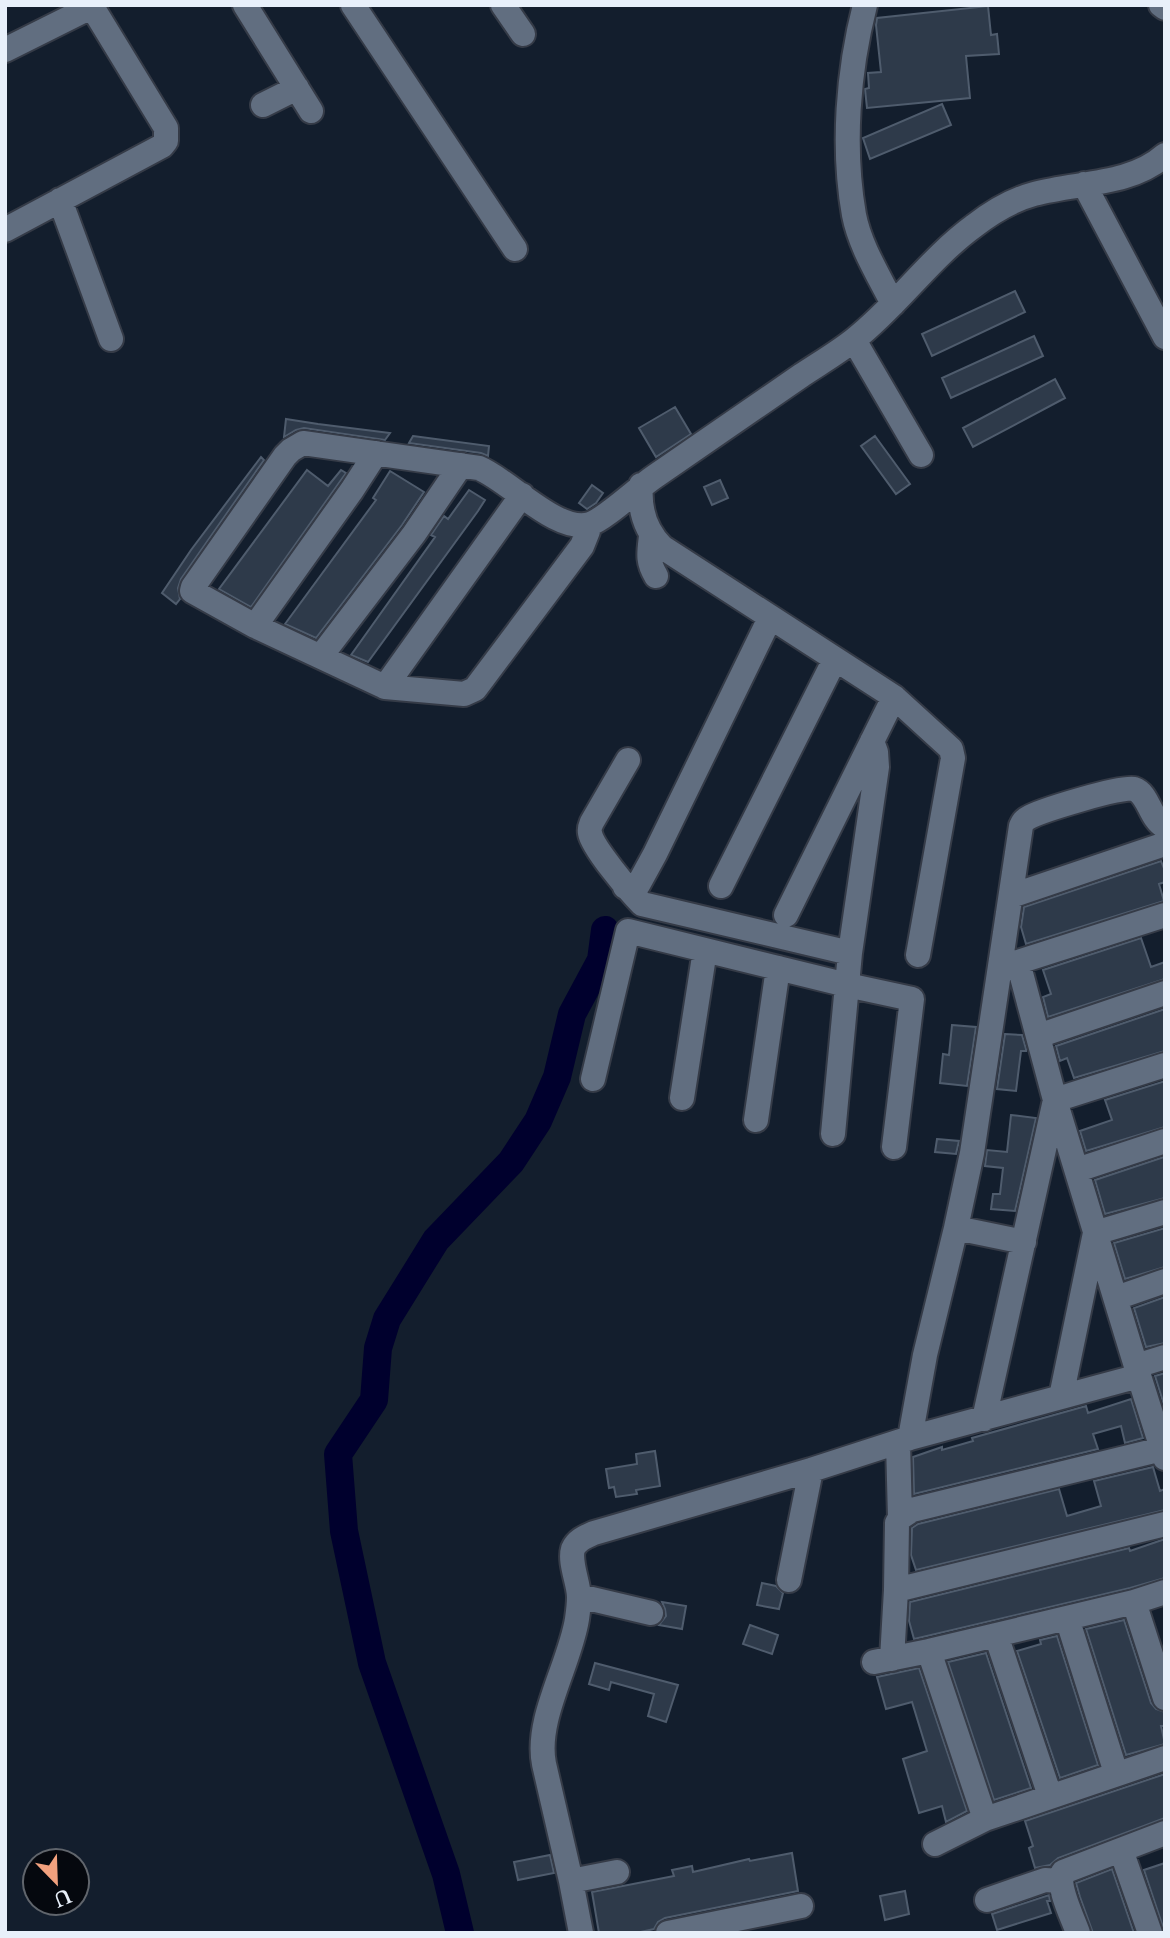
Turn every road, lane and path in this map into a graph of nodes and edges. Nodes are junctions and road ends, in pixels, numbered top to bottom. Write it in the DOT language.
graph roads {
  1 [pos="245,5"];
  2 [pos="353,5"];
  3 [pos="503,5"];
  4 [pos="865,5"];
  5 [pos="91,6"];
  6 [pos="523,34"];
  7 [pos="5,50"];
  8 [pos="297,88"];
  9 [pos="262,105"];
  10 [pos="311,111"];
  11 [pos="1165,155"];
  12 [pos="1084,184"];
  13 [pos="60,200"];
  14 [pos="5,230"];
  15 [pos="515,250"];
  16 [pos="892,304"];
  17 [pos="1165,337"];
  18 [pos="111,339"];
  19 [pos="855,340"];
  20 [pos="376,453"];
  21 [pos="921,455"];
  22 [pos="461,465"];
  23 [pos="641,485"];
  24 [pos="522,495"];
  25 [pos="588,525"];
  26 [pos="651,536"];
  27 [pos="656,576"];
  28 [pos="770,618"];
  29 [pos="255,626"];
  30 [pos="321,656"];
  31 [pos="835,659"];
  32 [pos="385,687"];
  33 [pos="894,697"];
  34 [pos="872,741"];
  35 [pos="628,760"];
  36 [pos="1165,827"];
  37 [pos="1165,844"];
  38 [pos="721,886"];
  39 [pos="625,887"];
  40 [pos="1011,896"];
  41 [pos="786,915"];
  42 [pos="1165,915"];
  43 [pos="705,950"];
  44 [pos="850,953"];
  45 [pos="918,955"];
  46 [pos="1009,963"];
  47 [pos="778,968"];
  48 [pos="847,985"];
  49 [pos="1165,993"];
  50 [pos="1038,1035"];
  51 [pos="1165,1065"];
  52 [pos="593,1079"];
  53 [pos="681,1098"];
  54 [pos="1055,1100"];
  55 [pos="756,1120"];
  56 [pos="834,1134"];
  57 [pos="1165,1141"];
  58 [pos="894,1147"];
  59 [pos="1077,1170"];
  60 [pos="1165,1212"];
  61 [pos="956,1227"];
  62 [pos="1096,1233"];
  63 [pos="1024,1242"];
  64 [pos="1165,1281"];
  65 [pos="1116,1298"];
  66 [pos="1165,1357"];
  67 [pos="1138,1371"];
  68 [pos="1061,1397"];
  69 [pos="984,1419"];
  70 [pos="904,1440"];
  71 [pos="1163,1453"];
  72 [pos="811,1470"];
  73 [pos="900,1518"];
  74 [pos="1165,1524"];
  75 [pos="789,1580"];
  76 [pos="896,1590"];
  77 [pos="1165,1592"];
  78 [pos="579,1596"];
  79 [pos="1134,1602"];
  80 [pos="651,1613"];
  81 [pos="1067,1618"];
  82 [pos="996,1635"];
  83 [pos="929,1651"];
  84 [pos="1165,1698"];
  85 [pos="1165,1758"];
  86 [pos="1116,1773"];
  87 [pos="1050,1796"];
  88 [pos="985,1819"];
  89 [pos="1165,1833"];
  90 [pos="935,1844"];
  91 [pos="1121,1850"];
  92 [pos="617,1872"];
  93 [pos="571,1881"];
  94 [pos="1060,1881"];
  95 [pos="987,1900"];
  96 [pos="801,1906"];
  97 [pos="581,1933"];
  98 [pos="668,1933"];
  99 [pos="1078,1933"];
  100 [pos="1150,1933"];
  1 -- 8 [label="street"];
  2 -- 15 [label="street"];
  3 -- 6 [label="street"];
  4 -- 16 [label="street"];
  5 -- 7 [label="street"];
  5 -- 13 [label="street"];
  8 -- 9 [label="street"];
  8 -- 10 [label="street"];
  11 -- 12 [label="street"];
  12 -- 16 [label="street"];
  12 -- 17 [label="street"];
  13 -- 14 [label="street"];
  13 -- 18 [label="street"];
  16 -- 19 [label="street"];
  19 -- 21 [label="street"];
  19 -- 23 [label="street"];
  20 -- 22 [label="street"];
  20 -- 29 [label="street"];
  20 -- 29 [label="street"];
  22 -- 24 [label="street"];
  22 -- 30 [label="street"];
  23 -- 25 [label="street"];
  23 -- 26 [label="street"];
  24 -- 25 [label="street"];
  24 -- 32 [label="street"];
  25 -- 32 [label="street"];
  26 -- 27 [label="street"];
  26 -- 28 [label="street"];
  28 -- 31 [label="street"];
  28 -- 39 [label="street"];
  29 -- 30 [label="street"];
  30 -- 32 [label="street"];
  31 -- 33 [label="street"];
  31 -- 38 [label="street"];
  33 -- 34 [label="street"];
  33 -- 45 [label="street"];
  34 -- 41 [label="street"];
  34 -- 44 [label="street"];
  35 -- 39 [label="street"];
  36 -- 40 [label="street"];
  37 -- 40 [label="street"];
  39 -- 44 [label="street"];
  40 -- 46 [label="street"];
  42 -- 46 [label="street"];
  43 -- 47 [label="street"];
  43 -- 52 [label="street"];
  43 -- 53 [label="street"];
  44 -- 48 [label="street"];
  46 -- 50 [label="street"];
  46 -- 61 [label="street"];
  47 -- 48 [label="street"];
  47 -- 55 [label="street"];
  48 -- 56 [label="street"];
  48 -- 58 [label="street"];
  49 -- 50 [label="street"];
  50 -- 54 [label="street"];
  51 -- 54 [label="street"];
  54 -- 59 [label="street"];
  54 -- 63 [label="street"];
  57 -- 59 [label="street"];
  59 -- 62 [label="street"];
  60 -- 62 [label="street"];
  61 -- 63 [label="street"];
  61 -- 70 [label="street"];
  62 -- 65 [label="street"];
  62 -- 68 [label="street"];
  63 -- 69 [label="street"];
  64 -- 65 [label="street"];
  65 -- 67 [label="street"];
  66 -- 67 [label="street"];
  67 -- 68 [label="street"];
  67 -- 71 [label="street"];
  68 -- 69 [label="street"];
  69 -- 70 [label="street"];
  70 -- 72 [label="street"];
  70 -- 73 [label="street"];
  71 -- 73 [label="street"];
  72 -- 75 [label="street"];
  72 -- 78 [label="street"];
  73 -- 76 [label="street"];
  74 -- 76 [label="street"];
  76 -- 83 [label="street"];
  77 -- 79 [label="street"];
  78 -- 80 [label="street"];
  78 -- 93 [label="street"];
  79 -- 81 [label="street"];
  79 -- 84 [label="street"];
  81 -- 82 [label="street"];
  81 -- 86 [label="street"];
  82 -- 83 [label="street"];
  82 -- 87 [label="street"];
  83 -- 88 [label="street"];
  85 -- 86 [label="street"];
  86 -- 87 [label="street"];
  87 -- 88 [label="street"];
  88 -- 90 [label="street"];
  89 -- 91 [label="street"];
  91 -- 94 [label="street"];
  91 -- 100 [label="street"];
  92 -- 93 [label="street"];
  93 -- 97 [label="street"];
  94 -- 95 [label="street"];
  94 -- 99 [label="street"];
  96 -- 98 [label="street"];
}
